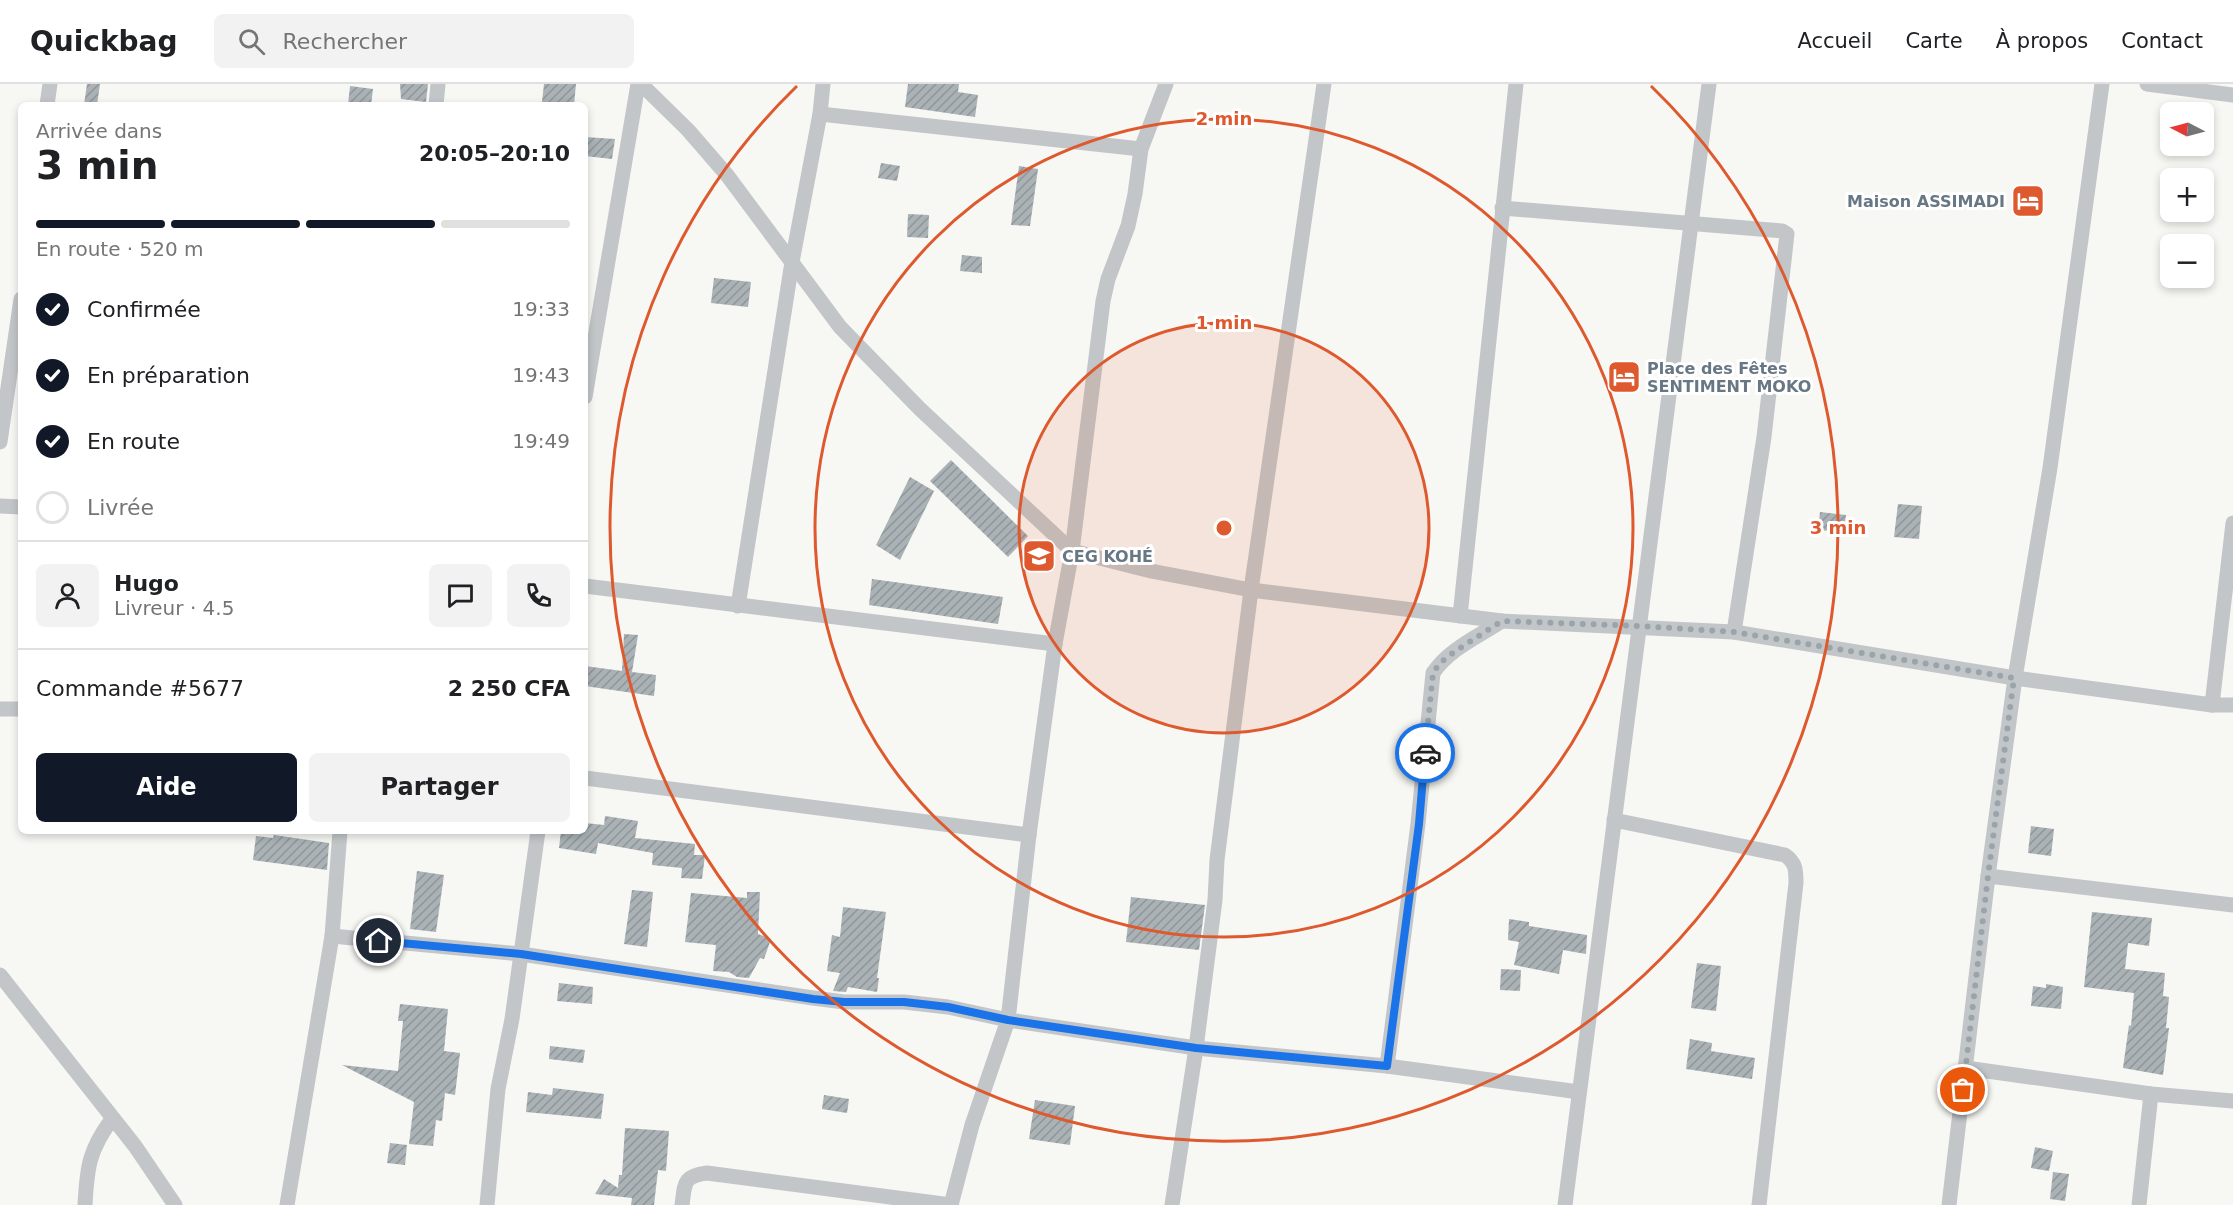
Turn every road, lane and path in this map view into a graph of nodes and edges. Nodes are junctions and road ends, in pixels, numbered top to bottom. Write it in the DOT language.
graph roads {
  1 [pos="50,84"];
  2 [pos="438,84"];
  3 [pos="639,84"];
  4 [pos="823,84"];
  5 [pos="1166,84"];
  6 [pos="1324,84"];
  7 [pos="1516,84"];
  8 [pos="1709,84"];
  9 [pos="2102,84"];
  10 [pos="2147,84"];
  11 [pos="2233,95"];
  12 [pos="47,102"];
  13 [pos="436,102"];
  14 [pos="820,114"];
  15 [pos="1142,149"];
  16 [pos="1502,208"];
  17 [pos="1690,223"];
  18 [pos="792,262"];
  19 [pos="18,335"];
  20 [pos="588,380"];
  21 [pos="0,442"];
  22 [pos="0,506"];
  23 [pos="18,507"];
  24 [pos="2233,523"];
  25 [pos="1072,550"];
  26 [pos="588,586"];
  27 [pos="1251,590"];
  28 [pos="738,606"];
  29 [pos="1460,616"];
  30 [pos="1502,621"];
  31 [pos="1640,626"];
  32 [pos="1734,632"];
  33 [pos="1055,644"];
  34 [pos="2014,678"];
  35 [pos="2212,705"];
  36 [pos="2233,705"];
  37 [pos="0,709"];
  38 [pos="18,709"];
  39 [pos="588,778"];
  40 [pos="1614,820"];
  41 [pos="340,834"];
  42 [pos="538,834"];
  43 [pos="1029,835"];
  44 [pos="1988,876"];
  45 [pos="2233,905"];
  46 [pos="332,936"];
  47 [pos="521,954"];
  48 [pos="0,975"];
  49 [pos="1008,1020"];
  50 [pos="1196,1048"];
  51 [pos="1387,1066"];
  52 [pos="1966,1068"];
  53 [pos="1579,1092"];
  54 [pos="2151,1094"];
  55 [pos="2233,1101"];
  56 [pos="112,1119"];
  57 [pos="85,1205"];
  58 [pos="175,1205"];
  59 [pos="287,1205"];
  60 [pos="487,1205"];
  61 [pos="682,1205"];
  62 [pos="951,1205"];
  63 [pos="1172,1205"];
  64 [pos="1565,1205"];
  65 [pos="1759,1205"];
  66 [pos="1949,1205"];
  67 [pos="2139,1205"];
  1 -- 12 [label="street"];
  2 -- 13 [label="street"];
  3 -- 18 [label="street"];
  3 -- 20 [label="street"];
  4 -- 14 [label="street"];
  5 -- 15 [label="street"];
  6 -- 27 [label="street"];
  7 -- 16 [label="street"];
  8 -- 17 [label="street"];
  9 -- 34 [label="street"];
  10 -- 11 [label="street"];
  14 -- 15 [label="street"];
  14 -- 18 [label="street"];
  15 -- 25 [label="street"];
  16 -- 17 [label="street"];
  16 -- 29 [label="street"];
  17 -- 31 [label="street"];
  17 -- 32 [label="street"];
  18 -- 25 [label="street"];
  18 -- 28 [label="street"];
  19 -- 21 [label="street"];
  22 -- 23 [label="street"];
  24 -- 35 [label="street"];
  25 -- 27 [label="street"];
  25 -- 33 [label="street"];
  26 -- 28 [label="street"];
  27 -- 29 [label="street"];
  27 -- 50 [label="street"];
  28 -- 33 [label="street"];
  29 -- 30 [label="street"];
  30 -- 31 [label="street"];
  30 -- 51 [label="street"];
  31 -- 32 [label="street"];
  31 -- 40 [label="street"];
  32 -- 34 [label="street"];
  33 -- 43 [label="street"];
  34 -- 35 [label="street"];
  34 -- 44 [label="street"];
  35 -- 36 [label="street"];
  37 -- 38 [label="street"];
  39 -- 43 [label="street"];
  40 -- 53 [label="street"];
  40 -- 65 [label="street"];
  41 -- 46 [label="street"];
  42 -- 47 [label="street"];
  43 -- 49 [label="street"];
  44 -- 45 [label="street"];
  44 -- 52 [label="street"];
  46 -- 47 [label="street"];
  46 -- 59 [label="street"];
  47 -- 49 [label="street"];
  47 -- 60 [label="street"];
  48 -- 56 [label="street"];
  49 -- 50 [label="street"];
  49 -- 62 [label="street"];
  50 -- 51 [label="street"];
  50 -- 63 [label="street"];
  51 -- 53 [label="street"];
  52 -- 54 [label="street"];
  52 -- 66 [label="street"];
  53 -- 64 [label="street"];
  54 -- 55 [label="street"];
  54 -- 67 [label="street"];
  56 -- 57 [label="street"];
  56 -- 58 [label="street"];
  61 -- 62 [label="street"];
}
